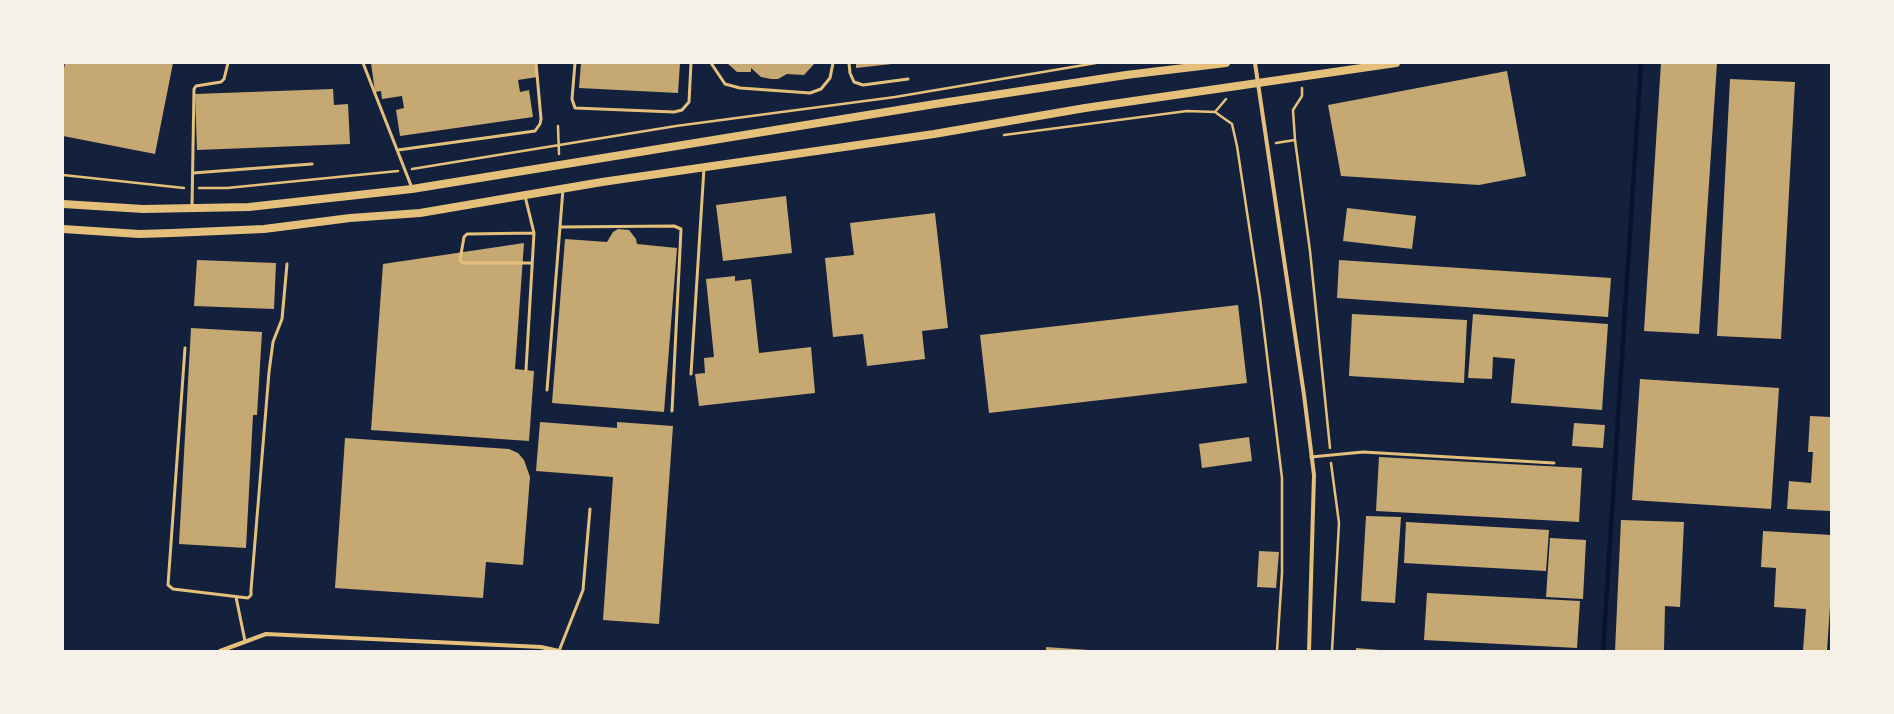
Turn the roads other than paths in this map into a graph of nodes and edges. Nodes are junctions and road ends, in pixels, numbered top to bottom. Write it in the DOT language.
graph roads {
  1 [pos="228,63"];
  2 [pos="363,63"];
  3 [pos="536,63"];
  4 [pos="575,63"];
  5 [pos="691,63"];
  6 [pos="711,63"];
  7 [pos="833,63"];
  8 [pos="849,63"];
  9 [pos="1226,63"];
  10 [pos="1255,63"];
  11 [pos="1396,63"];
  12 [pos="908,79"];
  13 [pos="1257,82"];
  14 [pos="398,150"];
  15 [pos="312,164"];
  16 [pos="704,168"];
  17 [pos="193,173"];
  18 [pos="412,189"];
  19 [pos="563,189"];
  20 [pos="525,196"];
  21 [pos="63,204"];
  22 [pos="192,208"];
  23 [pos="560,227"];
  24 [pos="63,229"];
  25 [pos="534,234"];
  26 [pos="532,263"];
  27 [pos="287,264"];
  28 [pos="185,348"];
  29 [pos="526,370"];
  30 [pos="691,374"];
  31 [pos="547,390"];
  32 [pos="672,411"];
  33 [pos="1311,457"];
  34 [pos="1554,463"];
  35 [pos="590,509"];
  36 [pos="236,597"];
  37 [pos="245,641"];
  38 [pos="220,651"];
  39 [pos="559,651"];
  40 [pos="1309,651"];
  1 -- 17 [label="lane"];
  2 -- 14 [label="lane"];
  3 -- 14 [label="lane"];
  4 -- 5 [label="lane"];
  6 -- 7 [label="lane"];
  8 -- 12 [label="lane"];
  9 -- 18 [label="main road"];
  10 -- 13 [label="street"];
  11 -- 13 [label="main road"];
  13 -- 16 [label="main road"];
  13 -- 33 [label="street"];
  14 -- 18 [label="lane"];
  15 -- 17 [label="lane"];
  16 -- 19 [label="main road"];
  16 -- 30 [label="lane"];
  17 -- 22 [label="lane"];
  18 -- 22 [label="main road"];
  19 -- 20 [label="main road"];
  19 -- 23 [label="lane"];
  20 -- 24 [label="main road"];
  20 -- 25 [label="lane"];
  21 -- 22 [label="main road"];
  23 -- 31 [label="lane"];
  23 -- 32 [label="lane"];
  25 -- 26 [label="lane"];
  25 -- 26 [label="lane"];
  26 -- 29 [label="lane"];
  27 -- 36 [label="lane"];
  28 -- 36 [label="lane"];
  33 -- 34 [label="lane"];
  33 -- 40 [label="street"];
  35 -- 39 [label="lane"];
  36 -- 37 [label="lane"];
  37 -- 38 [label="street"];
  37 -- 39 [label="street"];
}
